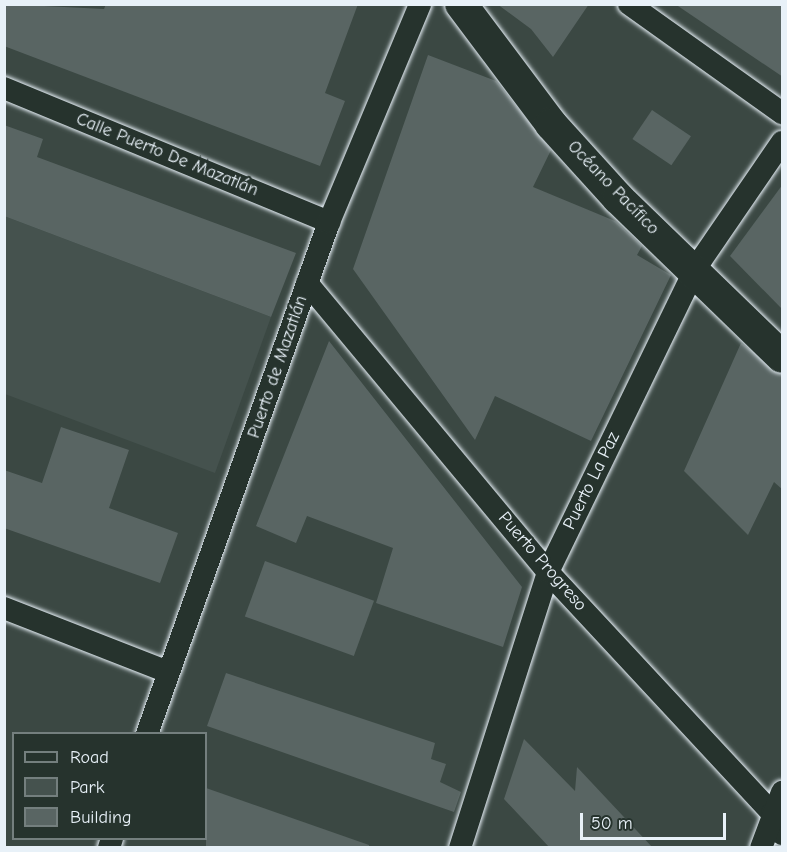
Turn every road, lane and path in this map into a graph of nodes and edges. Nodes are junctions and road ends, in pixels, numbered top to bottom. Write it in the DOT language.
graph roads {
  1 [pos="420,4"];
  2 [pos="460,4"];
  3 [pos="637,6"];
  4 [pos="4,88"];
  5 [pos="783,113"];
  6 [pos="783,142"];
  7 [pos="329,222"];
  8 [pos="695,269"];
  9 [pos="307,283"];
  10 [pos="783,357"];
  11 [pos="548,572"];
  12 [pos="4,608"];
  13 [pos="168,672"];
  14 [pos="148,732"];
  15 [pos="783,792"];
  16 [pos="772,813"];
  17 [pos="783,834"];
  18 [pos="460,848"];
  19 [pos="761,848"];
  1 -- 7 [label="street, Puerto de Mazatlán"];
  2 -- 8 [label="street, Océano Pacífico"];
  3 -- 5 [label="street"];
  4 -- 7 [label="street, Calle Puerto De Mazatlán"];
  6 -- 8 [label="street, Puerto La Paz"];
  7 -- 9 [label="street, Puerto de Mazatlán"];
  8 -- 10 [label="street, Océano Pacífico"];
  8 -- 11 [label="street, Puerto La Paz"];
  9 -- 11 [label="street, Puerto Progreso"];
  9 -- 13 [label="street, Puerto de Mazatlán"];
  11 -- 16 [label="street, Puerto Progreso"];
  11 -- 18 [label="street, Puerto La Paz"];
  12 -- 13 [label="street"];
  13 -- 14 [label="street, Puerto de Mazatlán"];
  15 -- 16 [label="street"];
  16 -- 17 [label="street, Puerto Progreso"];
  16 -- 19 [label="street"];
}
